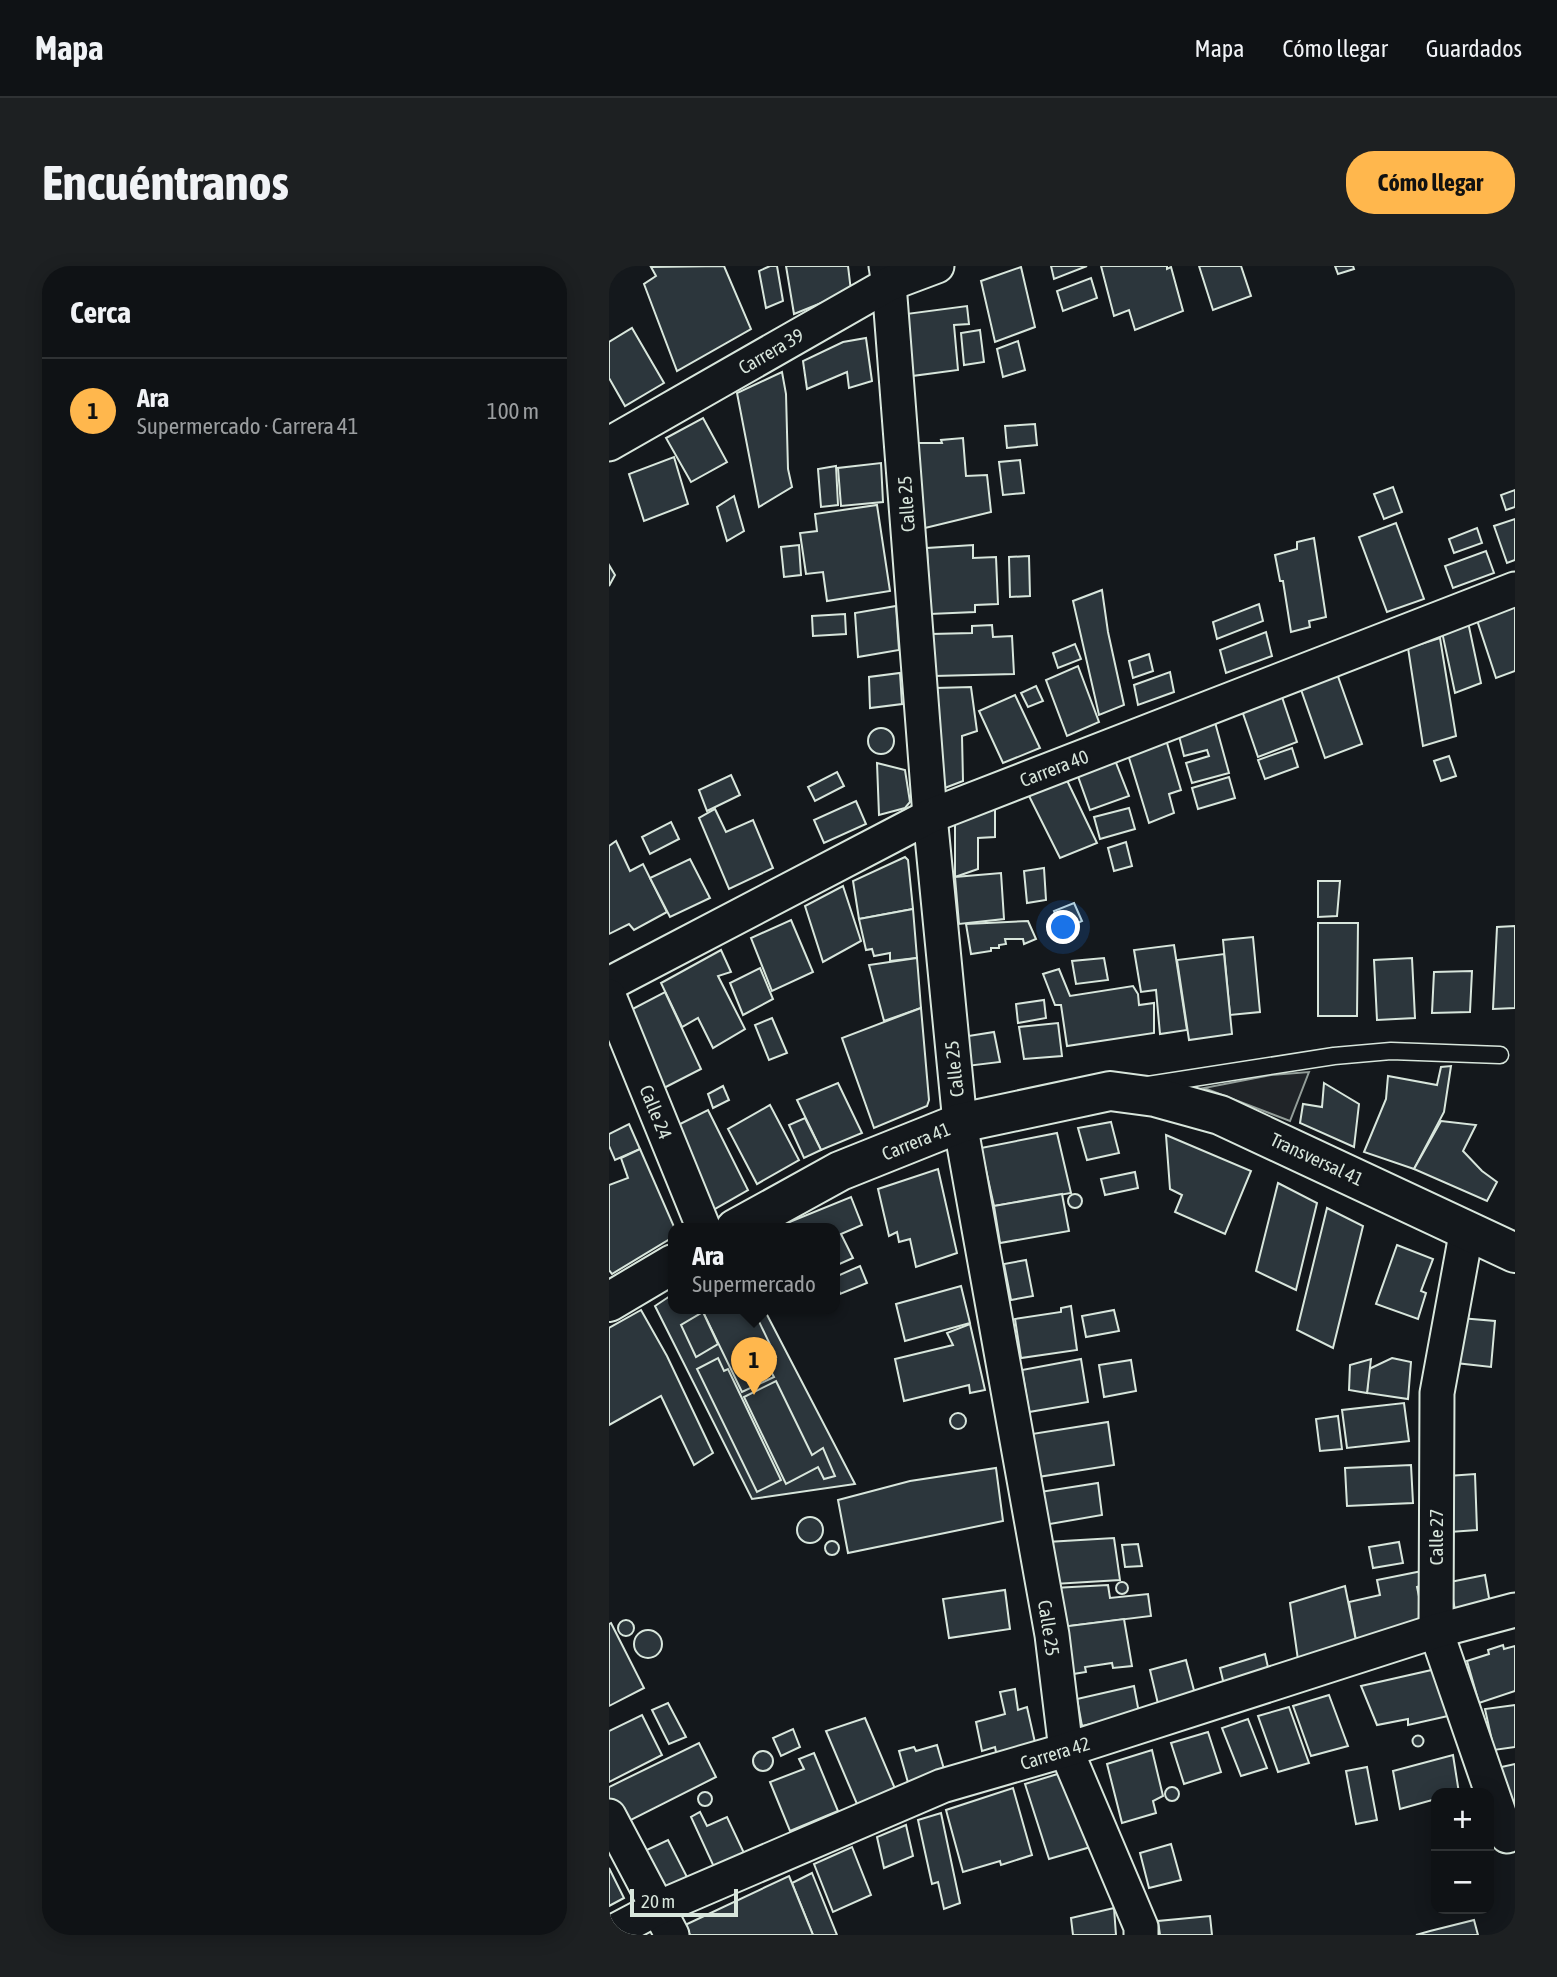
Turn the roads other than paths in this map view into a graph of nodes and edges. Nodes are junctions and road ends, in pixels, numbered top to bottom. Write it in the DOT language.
graph roads {
  1 [pos="937,266"];
  2 [pos="888,275"];
  3 [pos="609,444"];
  4 [pos="1515,589"];
  5 [pos="930,816"];
  6 [pos="609,984"];
  7 [pos="609,996"];
  8 [pos="1500,1055"];
  9 [pos="1109,1091"];
  10 [pos="960,1124"];
  11 [pos="702,1223"];
  12 [pos="746,1223"];
  13 [pos="1467,1229"];
  14 [pos="1515,1253"];
  15 [pos="668,1268"];
  16 [pos="609,1302"];
  17 [pos="1515,1610"];
  18 [pos="1436,1631"];
  19 [pos="1066,1750"];
  20 [pos="609,1816"];
  21 [pos="1507,1836"];
  22 [pos="665,1921"];
  23 [pos="609,1934"];
  24 [pos="1141,1935"];
  1 -- 2 [label="street, Carrera 39"];
  2 -- 3 [label="street, Carrera 39"];
  2 -- 5 [label="street, Calle 25"];
  4 -- 5 [label="street, Carrera 40"];
  5 -- 6 [label="street, Carrera 40"];
  5 -- 10 [label="street, Calle 25"];
  7 -- 11 [label="street, Calle 24"];
  8 -- 9 [label="lane"];
  9 -- 10 [label="street, Carrera 41"];
  9 -- 13 [label="street, Transversal 41"];
  10 -- 12 [label="street, Carrera 41"];
  10 -- 19 [label="street, Calle 25"];
  13 -- 14 [label="street, Transversal 41"];
  13 -- 18 [label="street, Calle 27"];
  15 -- 16 [label="street"];
  17 -- 18 [label="street, Carrera 42"];
  18 -- 19 [label="street, Carrera 42"];
  18 -- 21 [label="street, Calle 27"];
  19 -- 22 [label="street, Carrera 42"];
  19 -- 24 [label="street, Calle 25"];
  20 -- 22 [label="street"];
  22 -- 23 [label="street, Carrera 42"];
}
